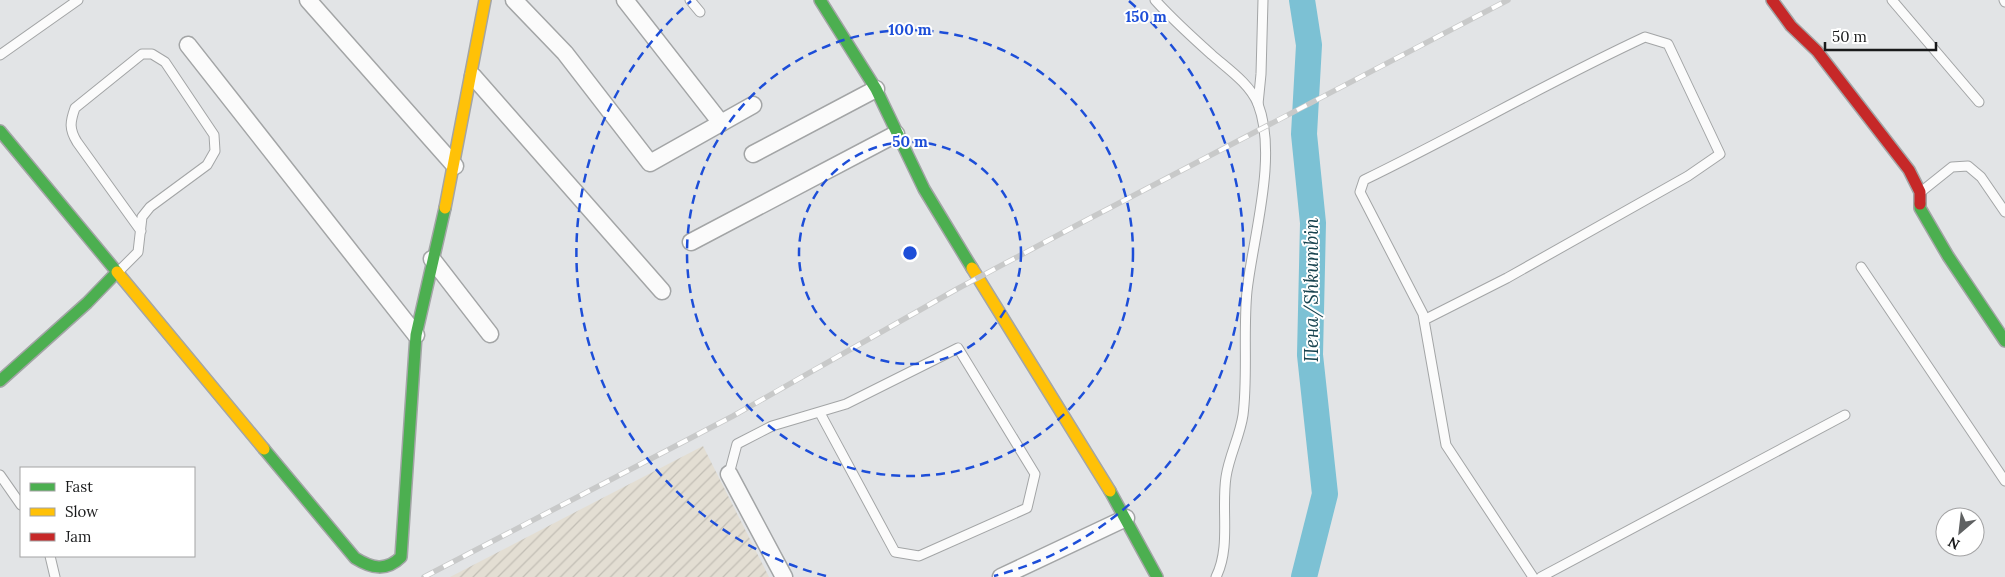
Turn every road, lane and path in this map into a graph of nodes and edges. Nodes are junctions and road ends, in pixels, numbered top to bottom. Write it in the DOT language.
graph roads {
  1 [pos="78,0"];
  2 [pos="308,0"];
  3 [pos="485,0"];
  4 [pos="514,0"];
  5 [pos="625,0"];
  6 [pos="690,0"];
  7 [pos="820,0"];
  8 [pos="1155,0"];
  9 [pos="1263,0"];
  10 [pos="1772,0"];
  11 [pos="1892,0"];
  12 [pos="700,12"];
  13 [pos="188,45"];
  14 [pos="0,55"];
  15 [pos="473,76"];
  16 [pos="876,89"];
  17 [pos="1979,102"];
  18 [pos="1258,104"];
  19 [pos="753,105"];
  20 [pos="722,123"];
  21 [pos="0,131"];
  22 [pos="896,134"];
  23 [pos="753,154"];
  24 [pos="455,166"];
  25 [pos="1920,192"];
  26 [pos="2005,212"];
  27 [pos="141,231"];
  28 [pos="691,242"];
  29 [pos="432,259"];
  30 [pos="1860,267"];
  31 [pos="117,272"];
  32 [pos="662,291"];
  33 [pos="1424,320"];
  34 [pos="490,334"];
  35 [pos="416,335"];
  36 [pos="2005,341"];
  37 [pos="0,381"];
  38 [pos="820,412"];
  39 [pos="1845,415"];
  40 [pos="729,474"];
  41 [pos="0,475"];
  42 [pos="2005,481"];
  43 [pos="20,504"];
  44 [pos="1126,518"];
  45 [pos="50,557"];
  46 [pos="55,577"];
  47 [pos="784,577"];
  48 [pos="1001,577"];
  49 [pos="1157,577"];
  50 [pos="1216,577"];
  51 [pos="1533,577"];
  52 [pos="1541,577"];
  1 -- 14 [label="lane"];
  2 -- 24 [label="street"];
  3 -- 15 [label="street"];
  4 -- 20 [label="street"];
  5 -- 20 [label="street"];
  6 -- 12 [label="lane"];
  7 -- 16 [label="street"];
  8 -- 18 [label="lane"];
  9 -- 18 [label="lane"];
  10 -- 25 [label="street"];
  11 -- 17 [label="lane"];
  13 -- 35 [label="street"];
  15 -- 24 [label="street"];
  15 -- 32 [label="street"];
  16 -- 22 [label="street"];
  16 -- 23 [label="street"];
  18 -- 50 [label="lane"];
  19 -- 20 [label="street"];
  21 -- 31 [label="street"];
  22 -- 28 [label="street"];
  22 -- 44 [label="street"];
  24 -- 29 [label="street"];
  25 -- 26 [label="lane"];
  25 -- 36 [label="street"];
  27 -- 27 [label="lane"];
  27 -- 31 [label="lane"];
  29 -- 34 [label="street"];
  29 -- 35 [label="street"];
  30 -- 42 [label="lane"];
  31 -- 35 [label="street"];
  31 -- 37 [label="street"];
  33 -- 33 [label="lane"];
  33 -- 51 [label="lane"];
  38 -- 38 [label="lane"];
  38 -- 40 [label="lane"];
  39 -- 52 [label="lane"];
  40 -- 47 [label="street"];
  41 -- 43 [label="lane"];
  44 -- 48 [label="street"];
  44 -- 49 [label="street"];
  45 -- 46 [label="lane"];
}
